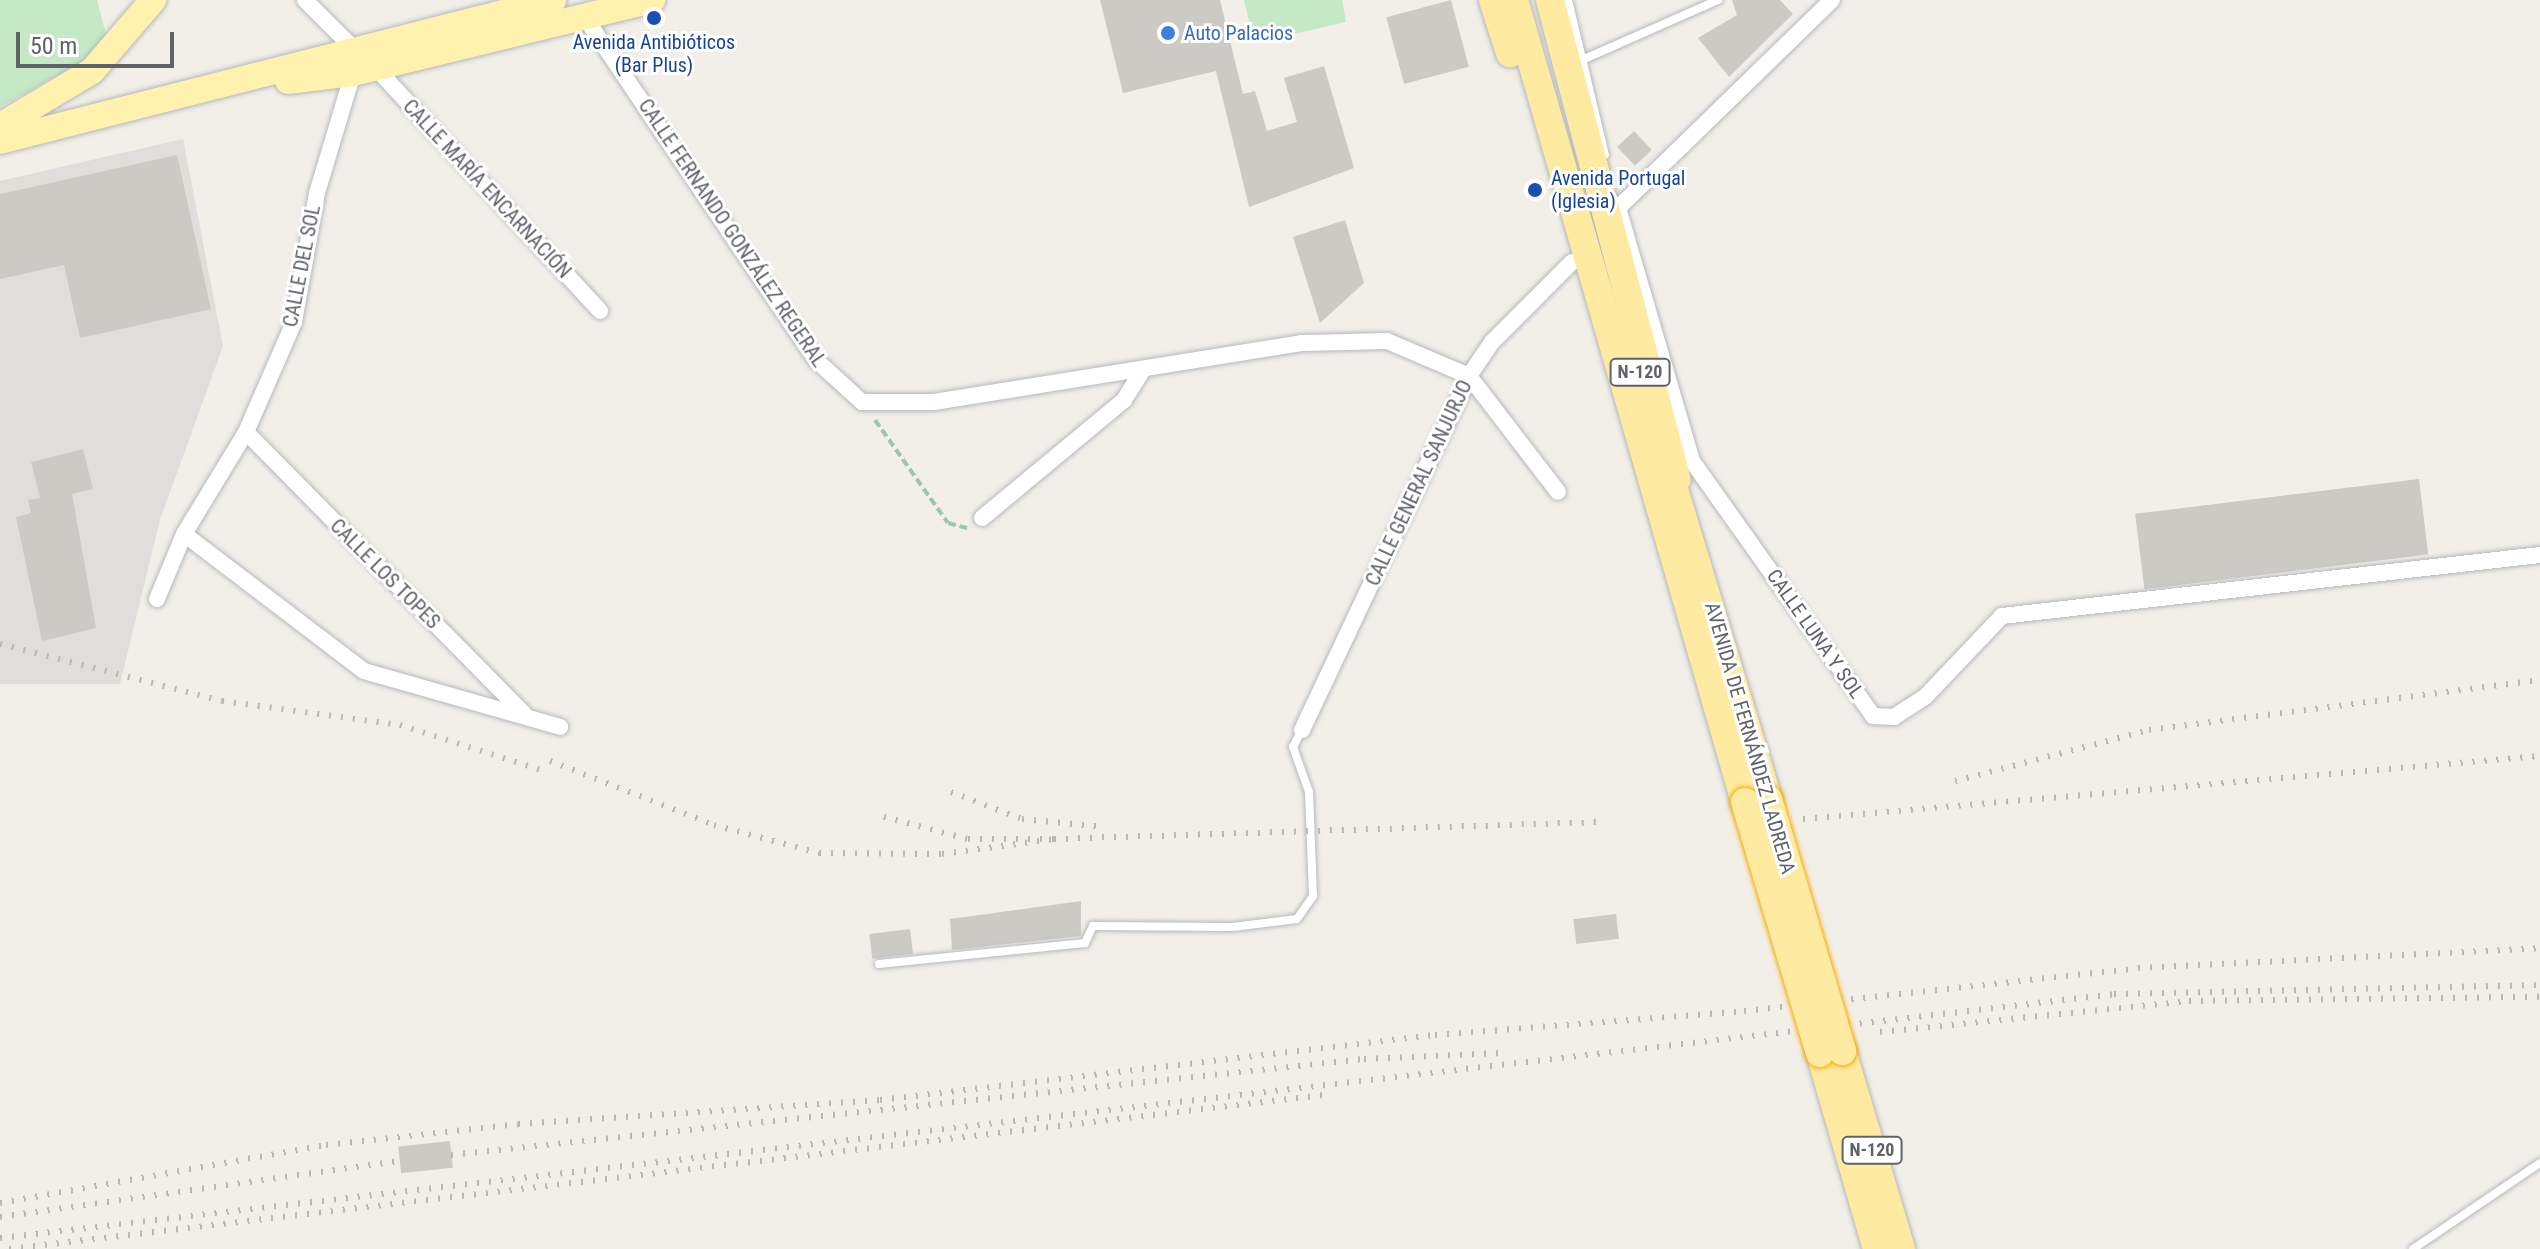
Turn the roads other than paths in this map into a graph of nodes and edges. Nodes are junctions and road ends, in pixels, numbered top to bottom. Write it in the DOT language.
graph roads {
  1 [pos="153,0"];
  2 [pos="305,0"];
  3 [pos="553,0"];
  4 [pos="652,0"];
  5 [pos="1493,0"];
  6 [pos="1514,0"];
  7 [pos="1528,0"];
  8 [pos="1550,0"];
  9 [pos="1568,0"];
  10 [pos="1718,0"];
  11 [pos="1832,0"];
  12 [pos="584,16"];
  13 [pos="1582,60"];
  14 [pos="360,63"];
  15 [pos="77,82"];
  16 [pos="1591,95"];
  17 [pos="92,119"];
  18 [pos="0,126"];
  19 [pos="1587,136"];
  20 [pos="0,141"];
  21 [pos="1618,208"];
  22 [pos="1585,244"];
  23 [pos="600,311"];
  24 [pos="1142,371"];
  25 [pos="1469,376"];
  26 [pos="246,432"];
  27 [pos="1558,492"];
  28 [pos="982,518"];
  29 [pos="1675,521"];
  30 [pos="184,534"];
  31 [pos="2540,555"];
  32 [pos="157,599"];
  33 [pos="525,715"];
  34 [pos="560,727"];
  35 [pos="1302,730"];
  36 [pos="879,964"];
  37 [pos="1831,1052"];
  38 [pos="2540,1163"];
  39 [pos="1877,1249"];
  40 [pos="1901,1249"];
  41 [pos="2413,1249"];
  1 -- 15 [label="main road"];
  2 -- 14 [label="street, CALLE MARÍA ENCARNACIÓN"];
  3 -- 14 [label="main road"];
  4 -- 12 [label="main road"];
  5 -- 22 [label="highway"];
  6 -- 22 [label="highway, N-120"];
  7 -- 22 [label="highway, N-120"];
  8 -- 19 [label="highway"];
  9 -- 13 [label="lane"];
  10 -- 13 [label="lane"];
  11 -- 21 [label="street"];
  12 -- 14 [label="main road"];
  12 -- 24 [label="street, CALLE FERNANDO GONZÁLEZ REGERAL"];
  13 -- 16 [label="lane"];
  14 -- 17 [label="main road"];
  14 -- 23 [label="street, CALLE MARÍA ENCARNACIÓN"];
  14 -- 26 [label="street, CALLE DEL SOL"];
  15 -- 17 [label="main road"];
  15 -- 18 [label="main road"];
  16 -- 19 [label="lane"];
  16 -- 21 [label="lane"];
  17 -- 20 [label="main road"];
  19 -- 29 [label="highway"];
  21 -- 31 [label="street, CALLE LUNA Y SOL"];
  22 -- 25 [label="street, CALLE GENERAL SANJURJO"];
  22 -- 29 [label="highway, AVENIDA DE FERNÁNDEZ LADREDA / N-120"];
  22 -- 29 [label="highway"];
  24 -- 25 [label="street"];
  24 -- 28 [label="street"];
  25 -- 27 [label="street"];
  25 -- 35 [label="street, CALLE GENERAL SANJURJO"];
  26 -- 30 [label="street, CALLE DEL SOL"];
  26 -- 33 [label="street, CALLE LOS TOPES"];
  29 -- 37 [label="highway, AVENIDA DE FERNÁNDEZ LADREDA / N-120, bridge"];
  30 -- 32 [label="street, CALLE DEL SOL"];
  30 -- 33 [label="street"];
  33 -- 34 [label="street"];
  35 -- 36 [label="lane"];
  37 -- 39 [label="highway, AVENIDA DE FERNÁNDEZ LADREDA / N-120"];
  37 -- 40 [label="highway, AVENIDA DE FERNÁNDEZ LADREDA / N-120"];
  38 -- 41 [label="lane"];
}
